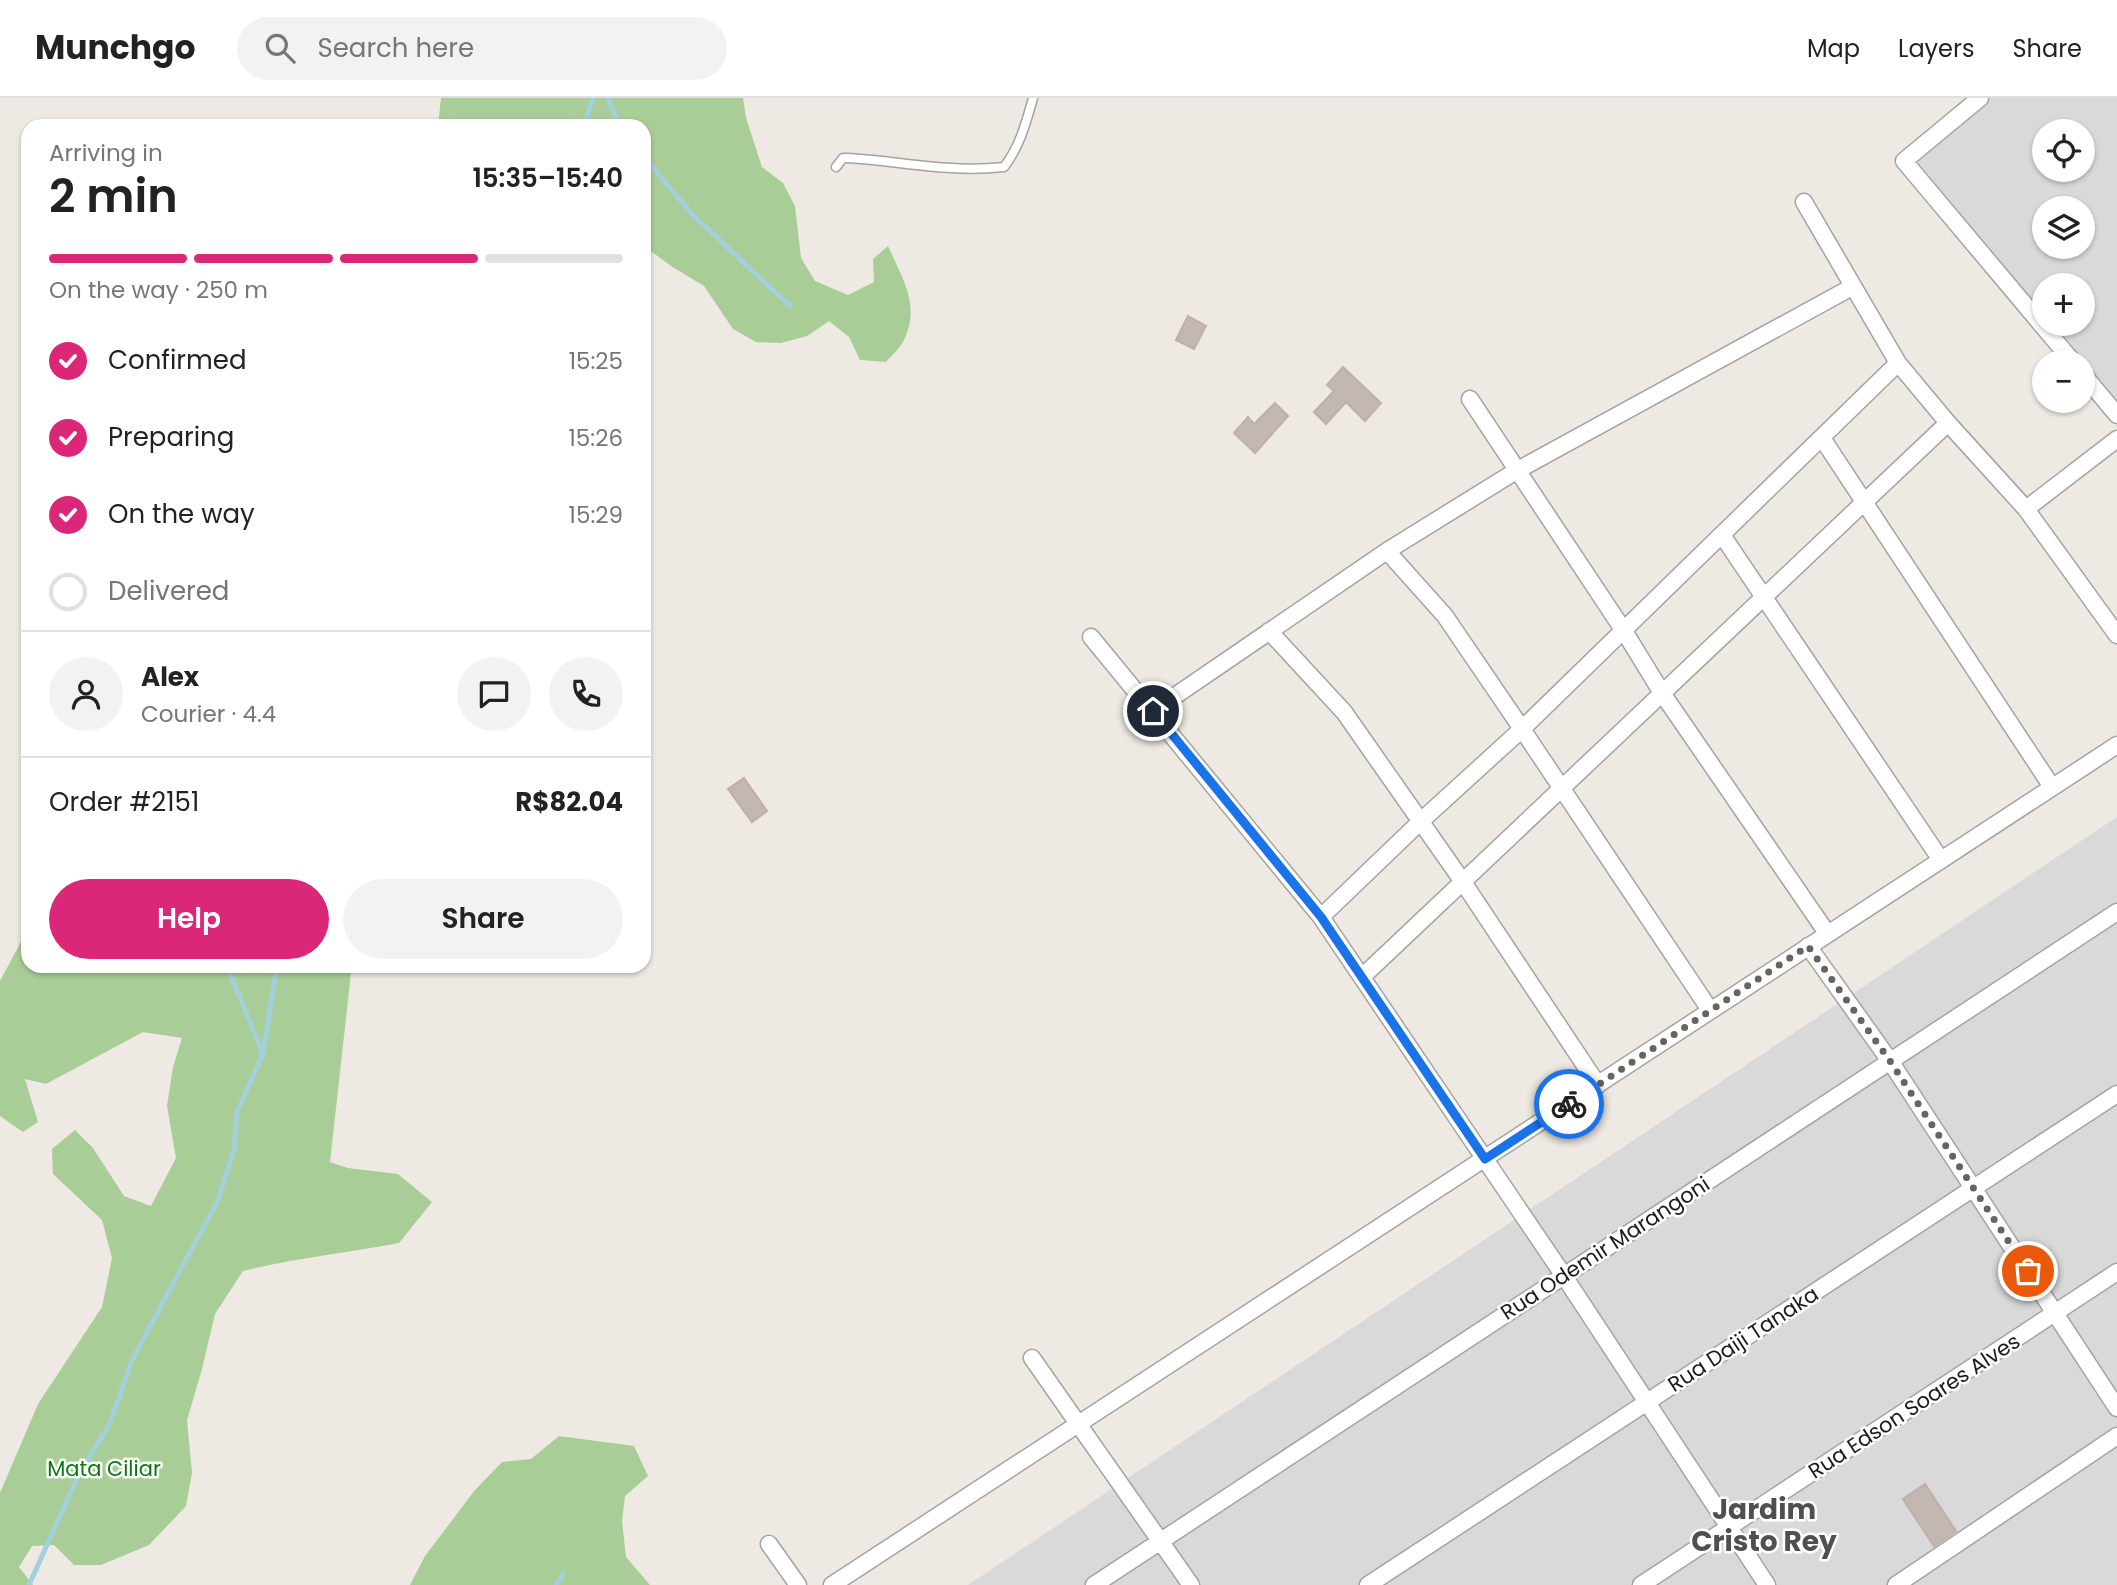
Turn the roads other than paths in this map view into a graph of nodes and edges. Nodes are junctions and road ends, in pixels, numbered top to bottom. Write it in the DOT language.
graph roads {
  1 [pos="1033,98"];
  2 [pos="1980,98"];
  3 [pos="836,167"];
  4 [pos="1804,202"];
  5 [pos="1852,287"];
  6 [pos="2063,350"];
  7 [pos="1898,363"];
  8 [pos="2095,389"];
  9 [pos="1470,399"];
  10 [pos="2117,415"];
  11 [pos="1948,422"];
  12 [pos="1822,438"];
  13 [pos="2117,439"];
  14 [pos="1516,471"];
  15 [pos="1865,501"];
  16 [pos="2026,509"];
  17 [pos="1722,535"];
  18 [pos="1387,551"];
  19 [pos="1764,597"];
  20 [pos="1269,631"];
  21 [pos="1624,631"];
  22 [pos="2117,635"];
  23 [pos="1091,638"];
  24 [pos="1662,693"];
  25 [pos="1153,711"];
  26 [pos="1522,729"];
  27 [pos="2117,745"];
  28 [pos="2052,787"];
  29 [pos="1561,788"];
  30 [pos="1421,821"];
  31 [pos="1941,859"];
  32 [pos="1463,882"];
  33 [pos="2117,912"];
  34 [pos="1321,917"];
  35 [pos="1827,933"];
  36 [pos="1808,946"];
  37 [pos="1362,977"];
  38 [pos="1710,1010"];
  39 [pos="1890,1061"];
  40 [pos="1598,1085"];
  41 [pos="2117,1094"];
  42 [pos="1485,1159"];
  43 [pos="1973,1188"];
  44 [pos="2117,1272"];
  45 [pos="1564,1276"];
  46 [pos="2055,1313"];
  47 [pos="1032,1359"];
  48 [pos="1647,1402"];
  49 [pos="2117,1408"];
  50 [pos="1080,1426"];
  51 [pos="2117,1436"];
  52 [pos="1729,1527"];
  53 [pos="1161,1541"];
  54 [pos="769,1544"];
  55 [pos="798,1585"];
  56 [pos="832,1585"];
  57 [pos="1094,1585"];
  58 [pos="1191,1585"];
  59 [pos="1368,1585"];
  60 [pos="1641,1585"];
  61 [pos="1767,1585"];
  62 [pos="1896,1585"];
  1 -- 3 [label="lane"];
  2 -- 6 [label="street"];
  4 -- 5 [label="street"];
  5 -- 7 [label="street"];
  5 -- 14 [label="street"];
  7 -- 11 [label="street"];
  7 -- 12 [label="street"];
  8 -- 10 [label="street"];
  9 -- 14 [label="street"];
  11 -- 15 [label="street"];
  11 -- 16 [label="street"];
  12 -- 15 [label="street"];
  12 -- 17 [label="street"];
  13 -- 16 [label="street"];
  14 -- 18 [label="street"];
  14 -- 21 [label="street"];
  15 -- 19 [label="street"];
  15 -- 28 [label="street"];
  16 -- 22 [label="street"];
  17 -- 19 [label="street"];
  17 -- 21 [label="street"];
  18 -- 20 [label="street"];
  18 -- 26 [label="street"];
  19 -- 24 [label="street"];
  19 -- 31 [label="street"];
  20 -- 25 [label="street"];
  20 -- 30 [label="street"];
  21 -- 24 [label="street"];
  21 -- 26 [label="street"];
  23 -- 25 [label="street"];
  24 -- 29 [label="street"];
  24 -- 35 [label="street"];
  25 -- 34 [label="street"];
  26 -- 29 [label="street"];
  26 -- 30 [label="street"];
  27 -- 28 [label="street"];
  28 -- 31 [label="street"];
  29 -- 32 [label="street"];
  29 -- 38 [label="street"];
  30 -- 32 [label="street"];
  30 -- 34 [label="street"];
  31 -- 35 [label="street"];
  32 -- 37 [label="street"];
  32 -- 40 [label="street"];
  33 -- 39 [label="street, Rua Odemir Marangoni"];
  34 -- 37 [label="street"];
  35 -- 36 [label="street"];
  36 -- 38 [label="street"];
  36 -- 39 [label="street"];
  37 -- 42 [label="street"];
  38 -- 40 [label="street"];
  39 -- 43 [label="street"];
  39 -- 45 [label="street, Rua Odemir Marangoni"];
  40 -- 42 [label="street"];
  41 -- 43 [label="street, Rua Daiji Tanaka"];
  42 -- 45 [label="street"];
  42 -- 50 [label="street"];
  43 -- 46 [label="street"];
  43 -- 48 [label="street, Rua Daiji Tanaka"];
  44 -- 46 [label="street, Rua Edson Soares Alves"];
  45 -- 48 [label="street"];
  45 -- 53 [label="street, Rua Odemir Marangoni"];
  46 -- 49 [label="street"];
  46 -- 52 [label="street, Rua Edson Soares Alves"];
  47 -- 50 [label="street"];
  48 -- 52 [label="street"];
  48 -- 59 [label="street, Rua Daiji Tanaka"];
  50 -- 53 [label="street"];
  50 -- 56 [label="street"];
  51 -- 62 [label="street"];
  52 -- 60 [label="street, Rua Edson Soares Alves"];
  52 -- 61 [label="street"];
  53 -- 57 [label="street, Rua Odemir Marangoni"];
  53 -- 58 [label="street"];
  54 -- 55 [label="street"];
}
